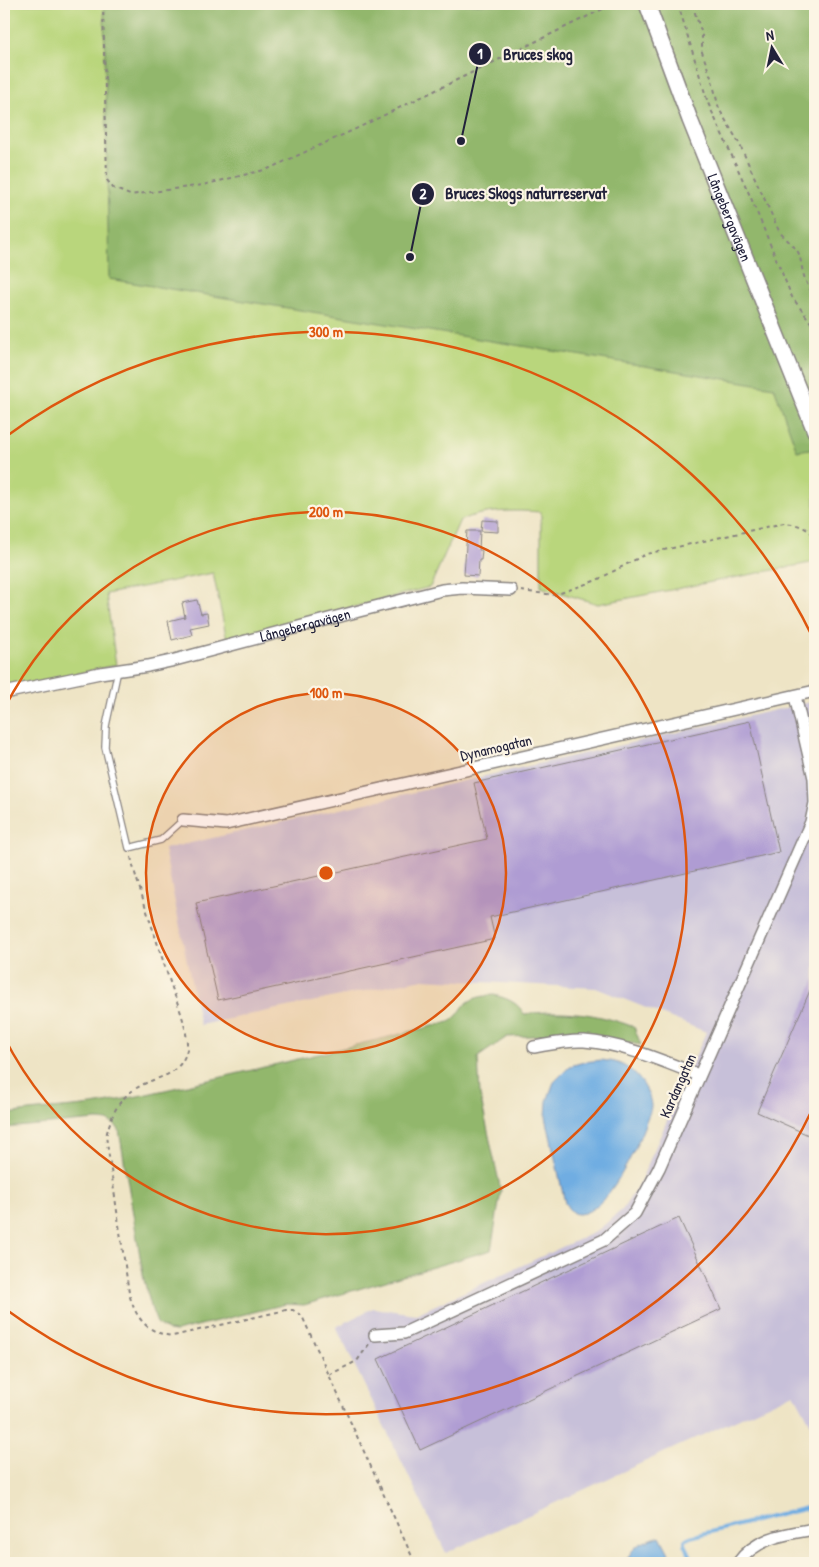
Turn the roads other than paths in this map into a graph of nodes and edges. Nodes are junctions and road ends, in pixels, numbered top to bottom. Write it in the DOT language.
graph roads {
  1 [pos="647,4"];
  2 [pos="815,431"];
  3 [pos="511,590"];
  4 [pos="118,670"];
  5 [pos="815,691"];
  6 [pos="4,693"];
  7 [pos="795,696"];
  8 [pos="183,820"];
  9 [pos="534,1047"];
  10 [pos="700,1075"];
  11 [pos="375,1335"];
  12 [pos="815,1529"];
  13 [pos="738,1563"];
  1 -- 2 [label="street, Långebergavägen"];
  3 -- 4 [label="street, Långebergavägen"];
  4 -- 6 [label="street, Långebergavägen"];
  4 -- 8 [label="lane"];
  5 -- 7 [label="street, Dynamogatan"];
  7 -- 8 [label="street, Dynamogatan"];
  7 -- 10 [label="street, Kardangatan"];
  9 -- 10 [label="street"];
  10 -- 11 [label="street, Kardangatan"];
  12 -- 13 [label="street"];
}
